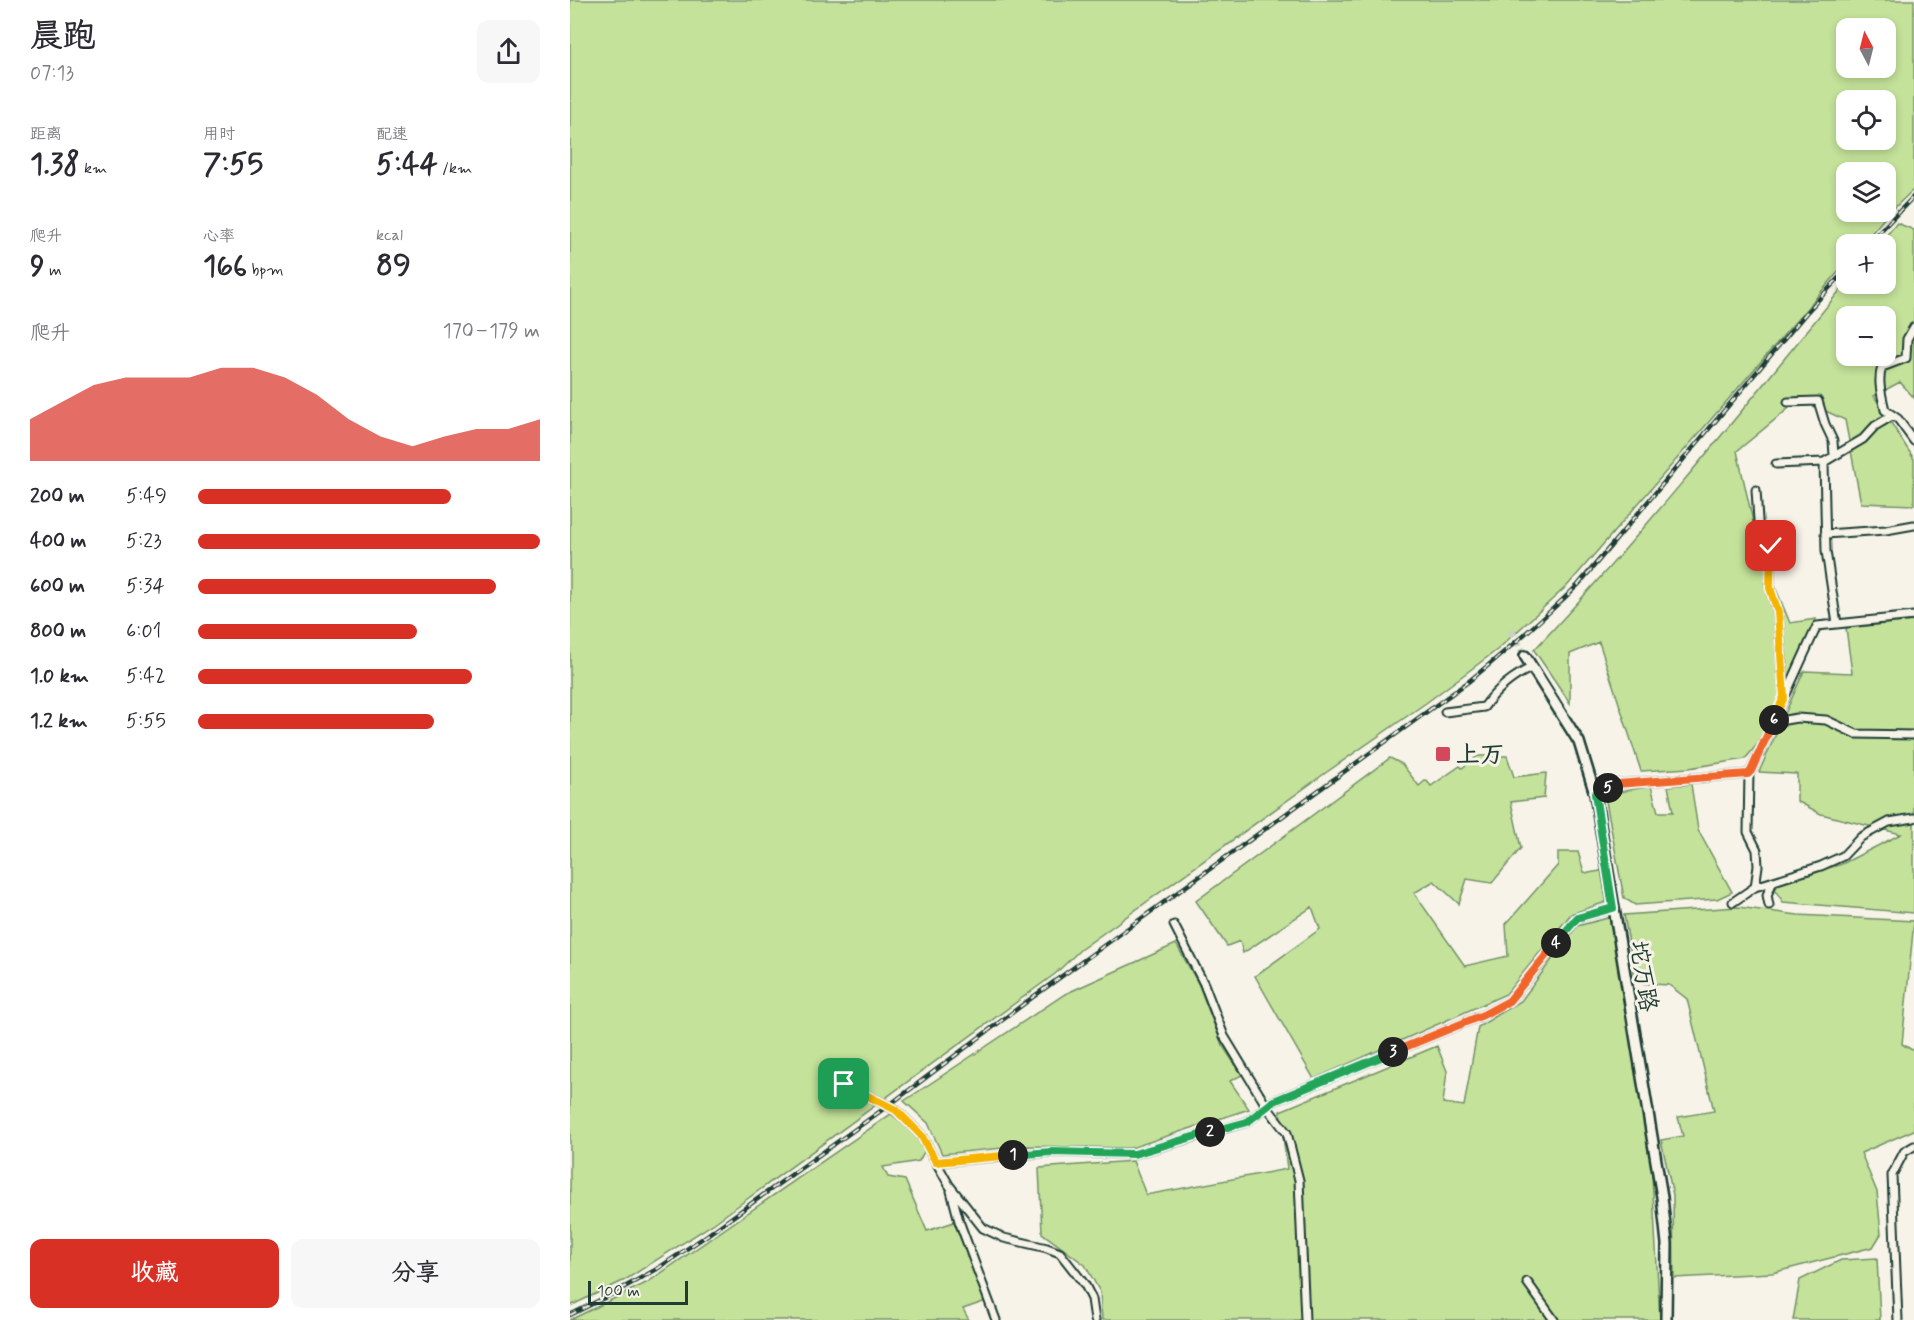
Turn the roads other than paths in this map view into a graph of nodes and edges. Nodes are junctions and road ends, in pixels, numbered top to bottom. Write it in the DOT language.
graph roads {
  1 [pos="1914,327"];
  2 [pos="1788,402"];
  3 [pos="1892,417"];
  4 [pos="1914,441"];
  5 [pos="1834,456"];
  6 [pos="1824,462"];
  7 [pos="1776,464"];
  8 [pos="1756,490"];
  9 [pos="1914,525"];
  10 [pos="1825,534"];
  11 [pos="1914,616"];
  12 [pos="1837,624"];
  13 [pos="1526,656"];
  14 [pos="1533,667"];
  15 [pos="1784,697"];
  16 [pos="1445,712"];
  17 [pos="1773,722"];
  18 [pos="1914,735"];
  19 [pos="1749,772"];
  20 [pos="1595,794"];
  21 [pos="1914,818"];
  22 [pos="1773,881"];
  23 [pos="1755,887"];
  24 [pos="1733,902"];
  25 [pos="1769,905"];
  26 [pos="1613,908"];
  27 [pos="1174,925"];
  28 [pos="844,1084"];
  29 [pos="1267,1107"];
  30 [pos="1914,1146"];
  31 [pos="936,1162"];
  32 [pos="949,1185"];
  33 [pos="1527,1282"];
  34 [pos="996,1320"];
  35 [pos="1095,1320"];
  36 [pos="1305,1320"];
  37 [pos="1554,1320"];
  38 [pos="1666,1320"];
  39 [pos="1898,1320"];
  1 -- 3 [label="street"];
  2 -- 5 [label="street"];
  3 -- 4 [label="street"];
  3 -- 5 [label="street"];
  5 -- 6 [label="street"];
  6 -- 7 [label="street"];
  6 -- 10 [label="street"];
  8 -- 15 [label="street"];
  9 -- 10 [label="street"];
  10 -- 12 [label="street"];
  11 -- 12 [label="street"];
  12 -- 15 [label="street"];
  13 -- 14 [label="main road, 坨万路"];
  14 -- 16 [label="street"];
  14 -- 20 [label="main road, 坨万路"];
  15 -- 17 [label="street"];
  17 -- 18 [label="street"];
  17 -- 19 [label="street"];
  19 -- 20 [label="street"];
  19 -- 23 [label="street"];
  20 -- 26 [label="main road, 坨万路"];
  21 -- 22 [label="street"];
  22 -- 23 [label="street"];
  22 -- 25 [label="street"];
  23 -- 24 [label="street"];
  26 -- 29 [label="street"];
  26 -- 38 [label="main road, 坨万路"];
  27 -- 29 [label="street"];
  28 -- 31 [label="street"];
  29 -- 31 [label="street"];
  29 -- 36 [label="street"];
  30 -- 39 [label="street"];
  31 -- 32 [label="street"];
  32 -- 34 [label="street"];
  32 -- 35 [label="street"];
  33 -- 37 [label="street"];
}
